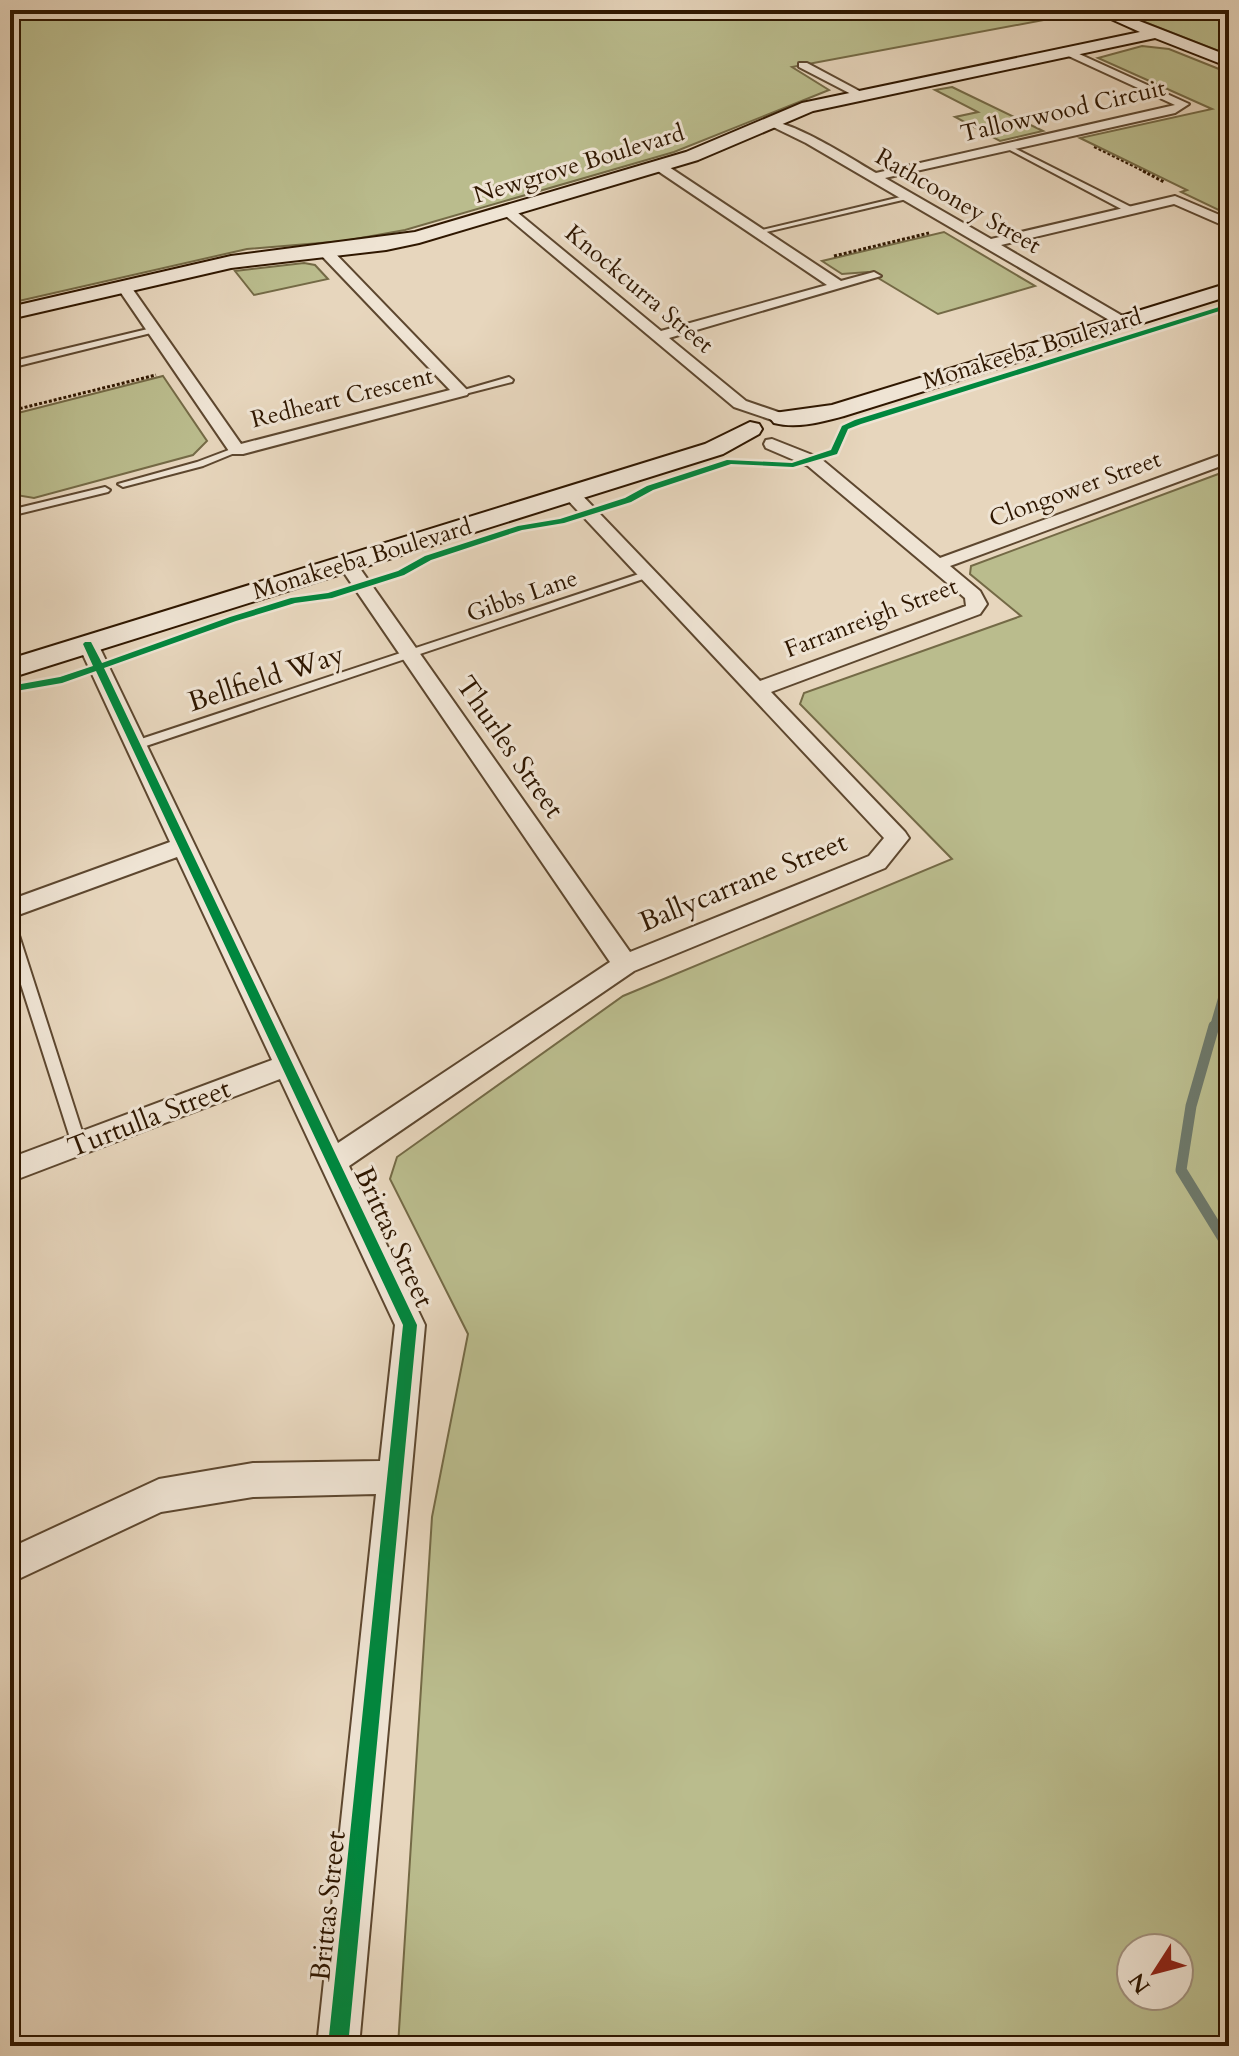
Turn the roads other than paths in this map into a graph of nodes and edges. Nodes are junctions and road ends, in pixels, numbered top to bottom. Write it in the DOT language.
graph roads {
  1 [pos="1098,10"];
  2 [pos="1156,33"];
  3 [pos="1066,51"];
  4 [pos="1229,62"];
  5 [pos="803,65"];
  6 [pos="859,94"];
  7 [pos="771,123"];
  8 [pos="1008,147"];
  9 [pos="659,166"];
  10 [pos="875,177"];
  11 [pos="909,197"];
  12 [pos="1130,210"];
  13 [pos="507,211"];
  14 [pos="1229,224"];
  15 [pos="758,232"];
  16 [pos="989,244"];
  17 [pos="325,251"];
  18 [pos="874,276"];
  19 [pos="839,286"];
  20 [pos="124,287"];
  21 [pos="1229,289"];
  22 [pos="10,313"];
  23 [pos="1121,321"];
  24 [pos="152,330"];
  25 [pos="658,336"];
  26 [pos="10,365"];
  27 [pos="509,380"];
  28 [pos="461,392"];
  29 [pos="740,404"];
  30 [pos="836,411"];
  31 [pos="782,418"];
  32 [pos="803,434"];
  33 [pos="760,436"];
  34 [pos="237,450"];
  35 [pos="1229,457"];
  36 [pos="814,462"];
  37 [pos="123,484"];
  38 [pos="105,490"];
  39 [pos="571,494"];
  40 [pos="10,513"];
  41 [pos="347,564"];
  42 [pos="937,565"];
  43 [pos="648,574"];
  44 [pos="88,644"];
  45 [pos="410,656"];
  46 [pos="10,669"];
  47 [pos="759,689"];
  48 [pos="136,745"];
  49 [pos="184,846"];
  50 [pos="10,909"];
  51 [pos="10,929"];
  52 [pos="625,964"];
  53 [pos="289,1065"];
  54 [pos="79,1144"];
  55 [pos="332,1162"];
  56 [pos="10,1170"];
  57 [pos="394,1477"];
  58 [pos="10,1566"];
  59 [pos="338,2046"];
  1 -- 2 [label="street"];
  2 -- 3 [label="street, Newgrove Boulevard"];
  2 -- 4 [label="street"];
  3 -- 6 [label="street, Newgrove Boulevard"];
  3 -- 8 [label="street, Tallowwood Circuit"];
  5 -- 6 [label="street"];
  6 -- 7 [label="street, Newgrove Boulevard"];
  7 -- 9 [label="street, Newgrove Boulevard"];
  7 -- 10 [label="street, Rathcooney Street"];
  8 -- 10 [label="street, Tallowwood Circuit"];
  8 -- 12 [label="lane"];
  9 -- 13 [label="street, Newgrove Boulevard"];
  9 -- 15 [label="street"];
  10 -- 11 [label="street, Rathcooney Street"];
  11 -- 15 [label="lane"];
  11 -- 16 [label="street, Rathcooney Street"];
  12 -- 14 [label="street"];
  12 -- 16 [label="street"];
  13 -- 17 [label="street, Newgrove Boulevard"];
  13 -- 25 [label="street, Knockcurra Street"];
  15 -- 19 [label="street"];
  16 -- 23 [label="street, Rathcooney Street"];
  17 -- 20 [label="street, Newgrove Boulevard"];
  17 -- 28 [label="street, Redheart Crescent"];
  18 -- 19 [label="street"];
  19 -- 25 [label="street"];
  20 -- 22 [label="street, Newgrove Boulevard"];
  20 -- 24 [label="street, Redheart Crescent"];
  21 -- 23 [label="street, Monakeeba Boulevard"];
  23 -- 30 [label="street, Monakeeba Boulevard"];
  24 -- 26 [label="lane"];
  24 -- 34 [label="street, Redheart Crescent"];
  25 -- 29 [label="street, Knockcurra Street"];
  27 -- 28 [label="lane"];
  28 -- 34 [label="street, Redheart Crescent"];
  29 -- 31 [label="street, Knockcurra Street"];
  29 -- 33 [label="street, Knockcurra Street"];
  30 -- 31 [label="street, Monakeeba Boulevard"];
  30 -- 32 [label="street, Monakeeba Boulevard"];
  31 -- 32 [label="street"];
  31 -- 33 [label="street, Monakeeba Boulevard"];
  32 -- 33 [label="street, Monakeeba Boulevard"];
  32 -- 36 [label="street, Farranreigh Street"];
  33 -- 36 [label="street, Farranreigh Street"];
  33 -- 39 [label="street, Monakeeba Boulevard"];
  34 -- 37 [label="lane"];
  35 -- 42 [label="street, Clongower Street"];
  36 -- 42 [label="street, Farranreigh Street"];
  38 -- 40 [label="lane"];
  39 -- 41 [label="street, Monakeeba Boulevard"];
  39 -- 43 [label="street, Ballycarrane Street"];
  41 -- 44 [label="street, Monakeeba Boulevard"];
  41 -- 45 [label="street, Thurles Street"];
  42 -- 47 [label="street, Farranreigh Street"];
  43 -- 45 [label="lane, Gibbs Lane"];
  43 -- 47 [label="street, Ballycarrane Street"];
  44 -- 46 [label="street, Monakeeba Boulevard"];
  44 -- 48 [label="street, Brittas Street"];
  45 -- 48 [label="lane, Bellfield Way"];
  45 -- 52 [label="street, Thurles Street"];
  47 -- 52 [label="street, Ballycarrane Street"];
  48 -- 49 [label="street, Brittas Street"];
  49 -- 50 [label="street"];
  49 -- 53 [label="street, Brittas Street"];
  51 -- 54 [label="lane"];
  52 -- 55 [label="street, Ballycarrane Street"];
  53 -- 54 [label="street, Turtulla Street"];
  53 -- 55 [label="street, Brittas Street"];
  54 -- 56 [label="street, Turtulla Street"];
  55 -- 57 [label="street, Brittas Street"];
  57 -- 58 [label="street"];
  57 -- 59 [label="street, Brittas Street"];
}
